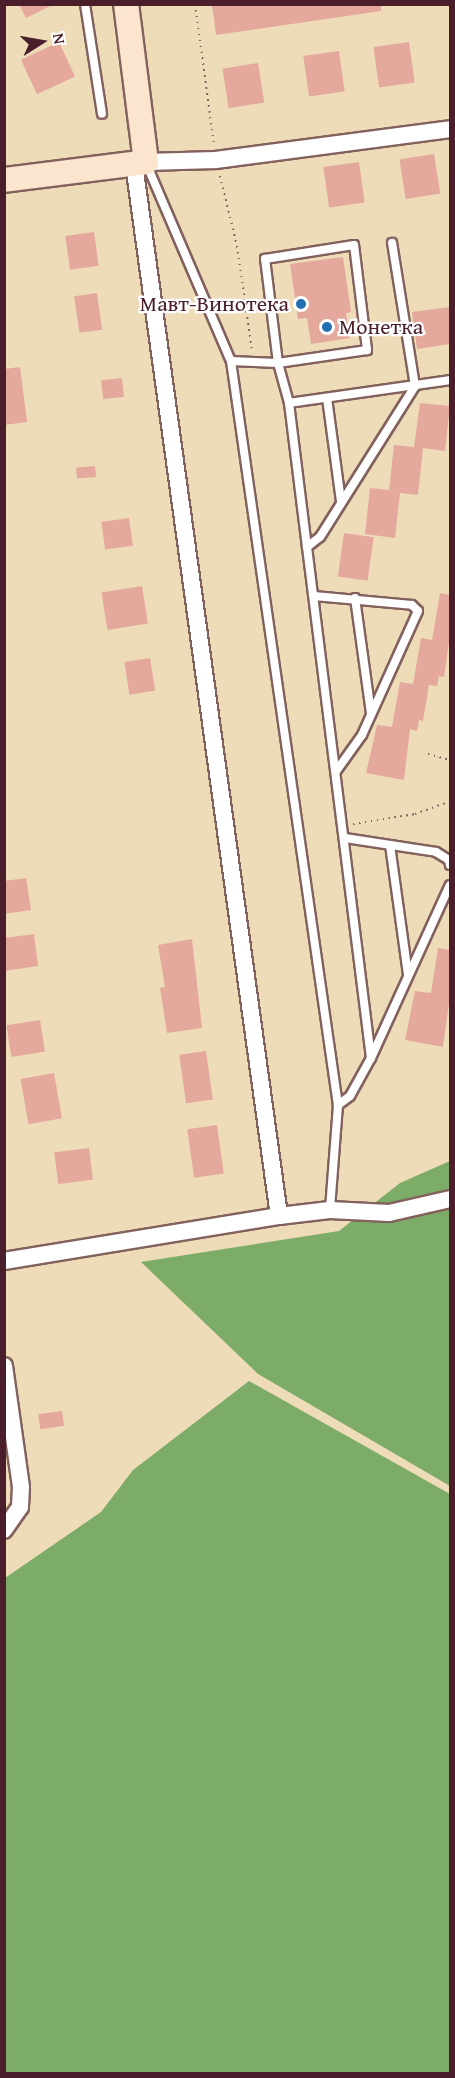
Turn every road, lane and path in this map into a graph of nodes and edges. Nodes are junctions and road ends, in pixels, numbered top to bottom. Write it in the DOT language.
graph roads {
  1 [pos="85,4"];
  2 [pos="126,4"];
  3 [pos="195,4"];
  4 [pos="102,114"];
  5 [pos="450,129"];
  6 [pos="216,160"];
  7 [pos="140,163"];
  8 [pos="4,180"];
  9 [pos="392,243"];
  10 [pos="231,361"];
  11 [pos="254,362"];
  12 [pos="279,363"];
  13 [pos="450,380"];
  14 [pos="415,386"];
  15 [pos="327,399"];
  16 [pos="289,403"];
  17 [pos="341,501"];
  18 [pos="308,547"];
  19 [pos="314,596"];
  20 [pos="355,598"];
  21 [pos="371,714"];
  22 [pos="428,754"];
  23 [pos="450,760"];
  24 [pos="338,770"];
  25 [pos="450,801"];
  26 [pos="344,825"];
  27 [pos="345,838"];
  28 [pos="390,845"];
  29 [pos="450,865"];
  30 [pos="450,885"];
  31 [pos="408,976"];
  32 [pos="371,1058"];
  33 [pos="338,1105"];
  34 [pos="450,1199"];
  35 [pos="330,1210"];
  36 [pos="279,1216"];
  37 [pos="4,1262"];
  38 [pos="4,1366"];
  39 [pos="4,1530"];
  1 -- 4 [label="lane"];
  2 -- 7 [label="street"];
  3 -- 6 [label="path"];
  5 -- 6 [label="street"];
  6 -- 7 [label="street"];
  6 -- 11 [label="path"];
  7 -- 8 [label="street"];
  7 -- 10 [label="lane"];
  7 -- 36 [label="street"];
  9 -- 14 [label="lane"];
  10 -- 11 [label="lane"];
  10 -- 33 [label="lane"];
  11 -- 12 [label="lane"];
  12 -- 12 [label="lane"];
  12 -- 16 [label="lane"];
  13 -- 14 [label="lane"];
  14 -- 15 [label="lane"];
  14 -- 17 [label="lane"];
  15 -- 16 [label="lane"];
  15 -- 17 [label="lane"];
  16 -- 18 [label="lane"];
  17 -- 18 [label="lane"];
  18 -- 19 [label="lane"];
  19 -- 20 [label="lane"];
  19 -- 24 [label="lane"];
  20 -- 21 [label="lane"];
  20 -- 21 [label="lane"];
  21 -- 24 [label="lane"];
  22 -- 23 [label="path"];
  24 -- 26 [label="lane"];
  25 -- 26 [label="path"];
  26 -- 27 [label="lane"];
  27 -- 28 [label="lane"];
  27 -- 32 [label="lane"];
  28 -- 29 [label="lane"];
  28 -- 31 [label="lane"];
  30 -- 31 [label="lane"];
  31 -- 32 [label="lane"];
  32 -- 33 [label="lane"];
  33 -- 35 [label="lane"];
  34 -- 35 [label="street"];
  35 -- 36 [label="street"];
  36 -- 37 [label="street"];
  38 -- 39 [label="street"];
}
